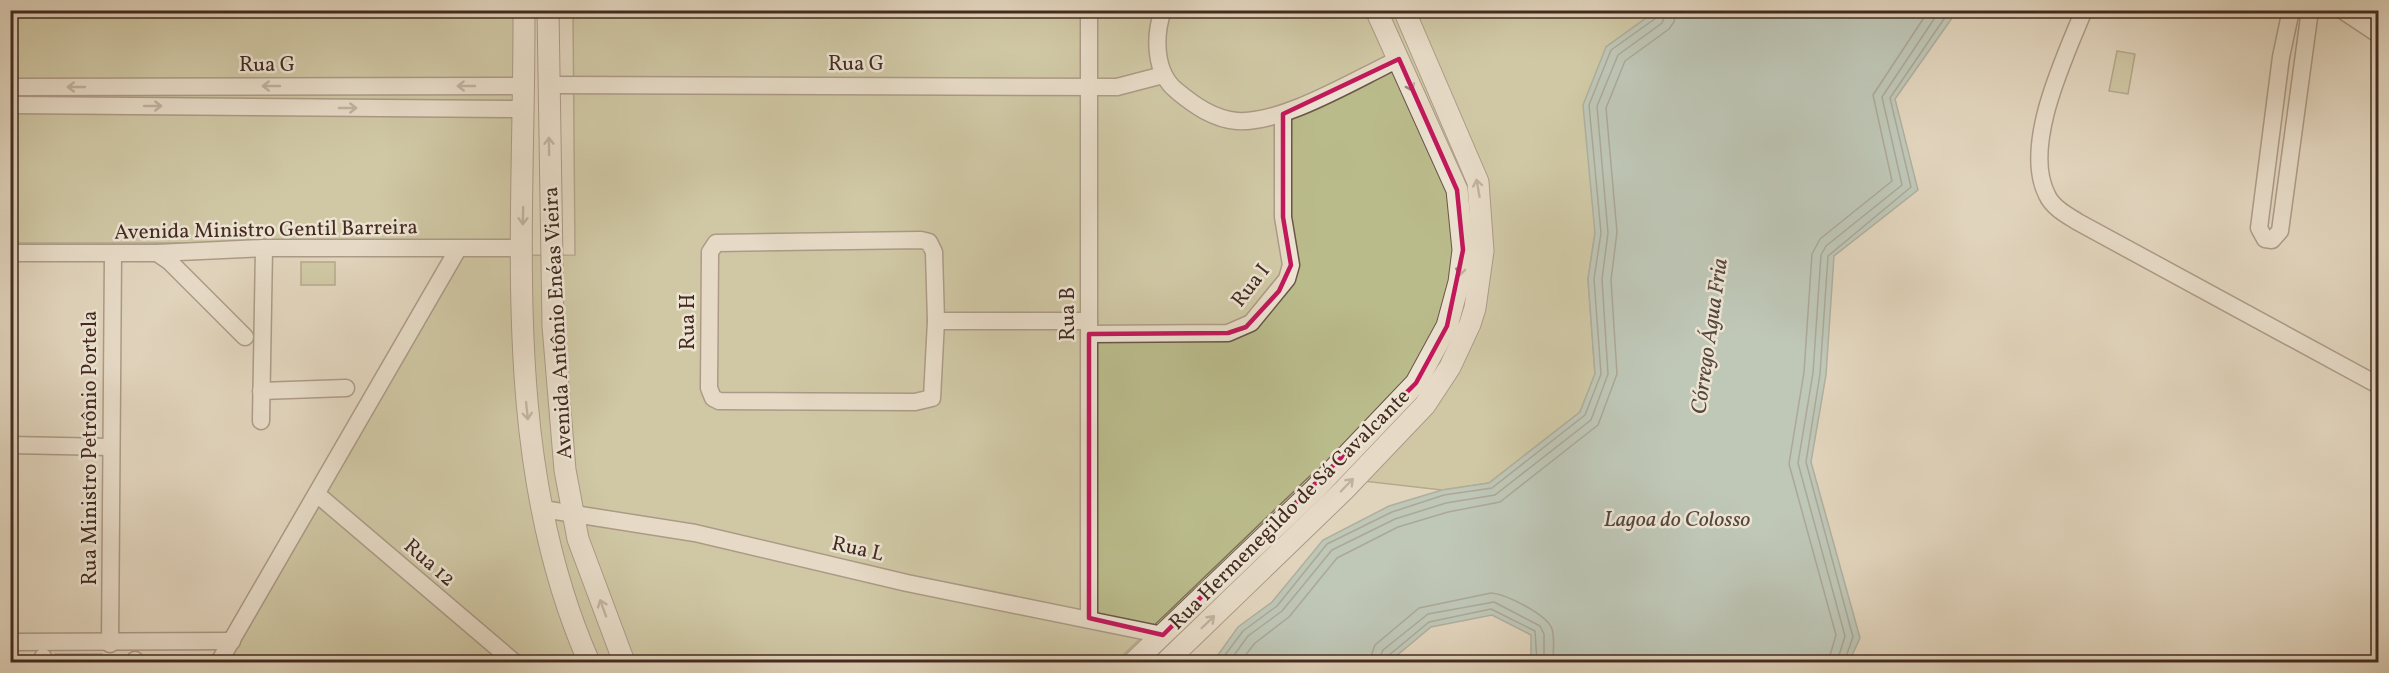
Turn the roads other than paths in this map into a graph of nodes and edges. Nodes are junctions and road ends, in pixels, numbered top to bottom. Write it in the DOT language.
graph roads {
  1 [pos="524,10"];
  2 [pos="548,10"];
  3 [pos="1089,10"];
  4 [pos="1163,10"];
  5 [pos="1376,10"];
  6 [pos="1404,10"];
  7 [pos="2084,10"];
  8 [pos="2291,10"];
  9 [pos="2310,10"];
  10 [pos="2342,10"];
  11 [pos="2379,34"];
  12 [pos="1399,59"];
  13 [pos="1163,75"];
  14 [pos="548,85"];
  15 [pos="525,86"];
  16 [pos="1089,86"];
  17 [pos="10,87"];
  18 [pos="10,105"];
  19 [pos="524,109"];
  20 [pos="1283,114"];
  21 [pos="264,248"];
  22 [pos="523,248"];
  23 [pos="458,249"];
  24 [pos="10,253"];
  25 [pos="157,253"];
  26 [pos="113,254"];
  27 [pos="936,321"];
  28 [pos="1089,327"];
  29 [pos="245,337"];
  30 [pos="2379,384"];
  31 [pos="346,388"];
  32 [pos="261,391"];
  33 [pos="261,421"];
  34 [pos="10,445"];
  35 [pos="111,447"];
  36 [pos="318,495"];
  37 [pos="543,509"];
  38 [pos="572,513"];
  39 [pos="1089,618"];
  40 [pos="1163,635"];
  41 [pos="232,641"];
  42 [pos="10,642"];
  43 [pos="110,644"];
  44 [pos="219,663"];
  45 [pos="514,663"];
  46 [pos="589,663"];
  47 [pos="624,663"];
  48 [pos="1134,663"];
  49 [pos="1166,663"];
  1 -- 15 [label="street, Avenida Antônio Enéas Vieira"];
  2 -- 14 [label="street, Avenida Antônio Enéas Vieira"];
  3 -- 16 [label="street, Rua B"];
  4 -- 13 [label="street"];
  5 -- 12 [label="street, Rua Hermenegildo de Sá Cavalcante"];
  49 -- 6 [label="street, Rua Hermenegildo de Sá Cavalcante, one-way"];
  7 -- 30 [label="street"];
  8 -- 9 [label="street"];
  10 -- 11 [label="street"];
  12 -- 20 [label="street"];
  12 -- 40 [label="street, Rua Hermenegildo de Sá Cavalcante, one-way"];
  13 -- 16 [label="street, Rua G"];
  13 -- 20 [label="street"];
  14 -- 16 [label="street, Rua G"];
  38 -- 14 [label="street, Avenida Antônio Enéas Vieira, one-way"];
  15 -- 17 [label="street, Rua G, one-way"];
  15 -- 19 [label="street, Avenida Antônio Enéas Vieira"];
  16 -- 28 [label="street, Rua B"];
  18 -- 19 [label="street, Rua G, one-way"];
  19 -- 22 [label="street, Avenida Antônio Enéas Vieira, one-way"];
  20 -- 28 [label="street, Rua I"];
  21 -- 23 [label="street, Avenida Ministro Gentil Barreira"];
  21 -- 25 [label="street, Avenida Ministro Gentil Barreira"];
  21 -- 32 [label="street"];
  22 -- 23 [label="street, Avenida Ministro Gentil Barreira"];
  22 -- 37 [label="street, Avenida Antônio Enéas Vieira, one-way"];
  23 -- 36 [label="street"];
  24 -- 26 [label="street, Avenida Ministro Gentil Barreira"];
  25 -- 26 [label="street, Avenida Ministro Gentil Barreira"];
  25 -- 29 [label="street"];
  26 -- 35 [label="street, Rua Ministro Petrônio Portela"];
  27 -- 27 [label="street, Rua H"];
  27 -- 28 [label="street"];
  28 -- 39 [label="street, Rua B"];
  31 -- 32 [label="street"];
  32 -- 33 [label="street"];
  34 -- 35 [label="street"];
  35 -- 43 [label="street, Rua Ministro Petrônio Portela"];
  36 -- 41 [label="street"];
  36 -- 45 [label="street, Rua 12"];
  37 -- 38 [label="street, Rua L"];
  37 -- 46 [label="street, Avenida Antônio Enéas Vieira"];
  38 -- 39 [label="street, Rua L"];
  47 -- 38 [label="street, Avenida Antônio Enéas Vieira, one-way"];
  39 -- 40 [label="street, Rua L"];
  40 -- 48 [label="street, Rua Hermenegildo de Sá Cavalcante"];
  41 -- 43 [label="street"];
  41 -- 44 [label="street"];
  42 -- 43 [label="street"];
}
